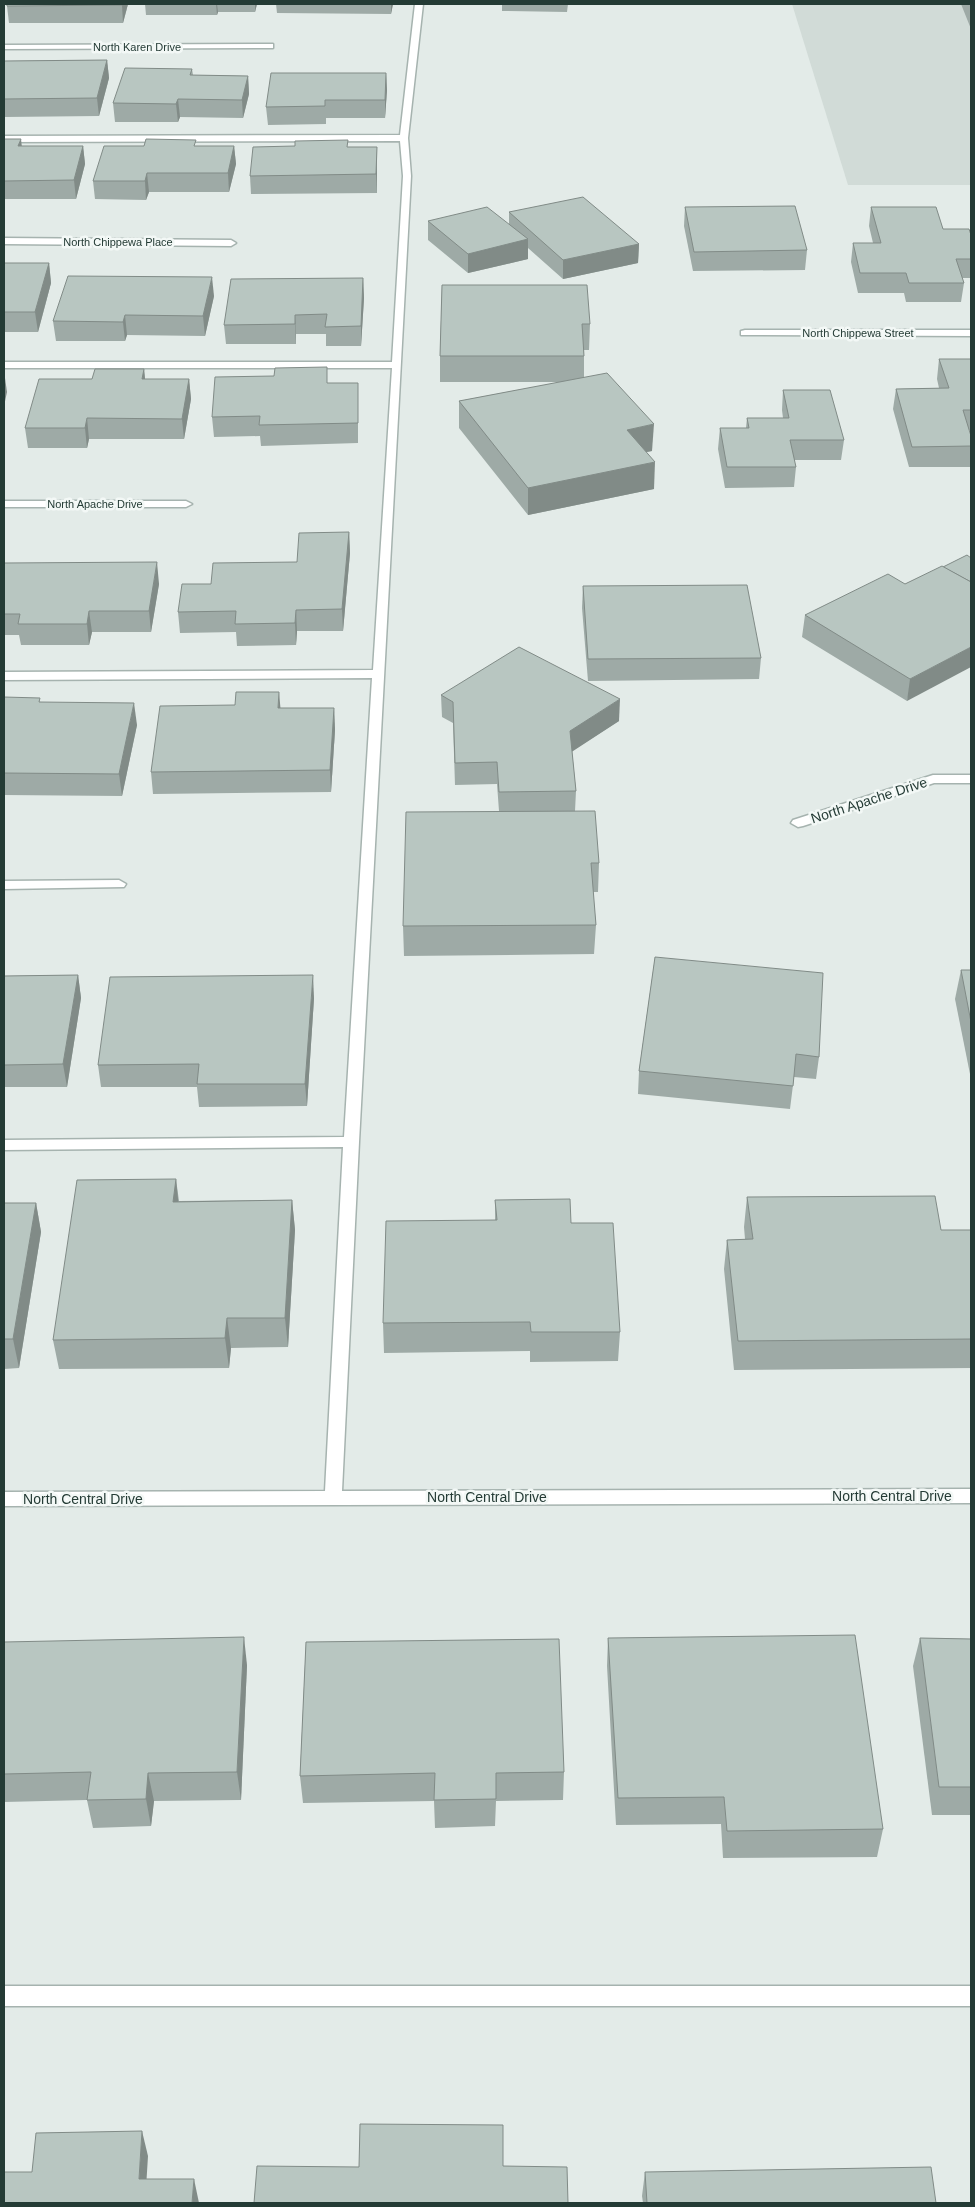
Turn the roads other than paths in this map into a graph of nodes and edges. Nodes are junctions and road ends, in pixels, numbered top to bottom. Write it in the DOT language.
graph roads {
  1 [pos="419,4"];
  2 [pos="270,46"];
  3 [pos="4,47"];
  4 [pos="404,138"];
  5 [pos="4,139"];
  6 [pos="4,241"];
  7 [pos="231,243"];
  8 [pos="745,333"];
  9 [pos="971,333"];
  10 [pos="4,365"];
  11 [pos="398,365"];
  12 [pos="4,504"];
  13 [pos="186,504"];
  14 [pos="378,674"];
  15 [pos="4,676"];
  16 [pos="971,779"];
  17 [pos="798,823"];
  18 [pos="119,884"];
  19 [pos="4,885"];
  20 [pos="351,1142"];
  21 [pos="4,1145"];
  22 [pos="971,1496"];
  23 [pos="333,1497"];
  24 [pos="4,1499"];
  25 [pos="4,1996"];
  26 [pos="971,1996"];
  1 -- 4 [label="street"];
  2 -- 3 [label="street, North Karen Drive"];
  4 -- 5 [label="street"];
  4 -- 11 [label="street"];
  6 -- 7 [label="street, North Chippewa Place"];
  8 -- 9 [label="street, North Chippewa Street"];
  10 -- 11 [label="street"];
  11 -- 14 [label="street"];
  12 -- 13 [label="street, North Apache Drive"];
  14 -- 15 [label="street"];
  14 -- 20 [label="street"];
  16 -- 17 [label="street, North Apache Drive"];
  18 -- 19 [label="street"];
  20 -- 21 [label="street"];
  20 -- 23 [label="street"];
  22 -- 23 [label="street, North Central Drive"];
  23 -- 24 [label="street, North Central Drive"];
  25 -- 26 [label="street"];
}
